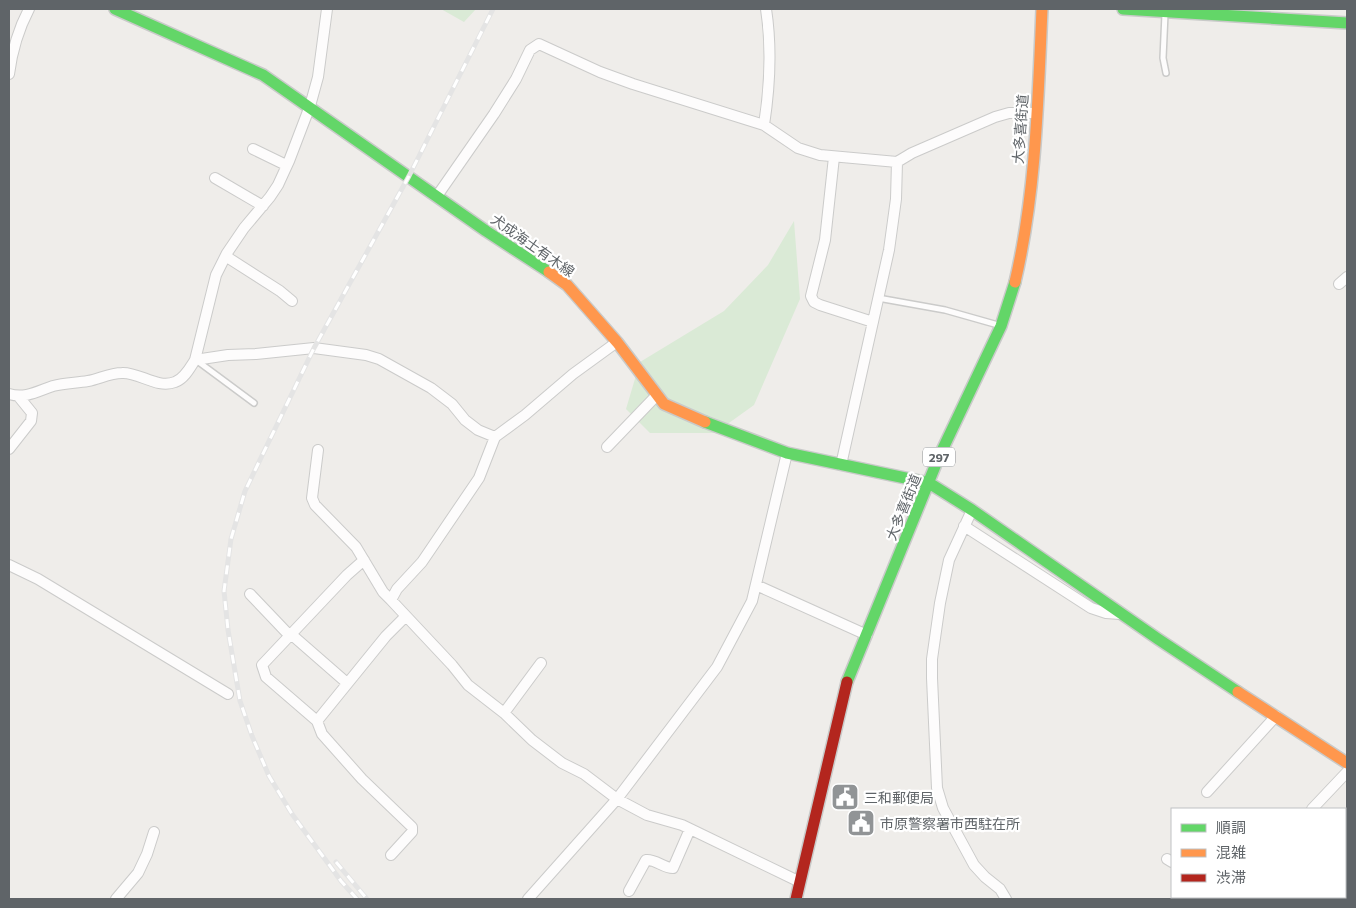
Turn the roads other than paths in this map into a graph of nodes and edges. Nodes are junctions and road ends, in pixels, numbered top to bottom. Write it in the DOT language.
graph roads {
  1 [pos="29,9"];
  2 [pos="115,9"];
  3 [pos="328,9"];
  4 [pos="766,9"];
  5 [pos="1042,9"];
  6 [pos="1123,9"];
  7 [pos="1165,12"];
  8 [pos="1347,23"];
  9 [pos="10,53"];
  10 [pos="1166,73"];
  11 [pos="9,74"];
  12 [pos="310,106"];
  13 [pos="1037,113"];
  14 [pos="764,125"];
  15 [pos="252,149"];
  16 [pos="834,157"];
  17 [pos="897,162"];
  18 [pos="286,166"];
  19 [pos="215,178"];
  20 [pos="437,196"];
  21 [pos="263,206"];
  22 [pos="227,252"];
  23 [pos="1347,277"];
  24 [pos="1338,284"];
  25 [pos="878,298"];
  26 [pos="292,301"];
  27 [pos="873,322"];
  28 [pos="1000,326"];
  29 [pos="617,342"];
  30 [pos="195,360"];
  31 [pos="14,395"];
  32 [pos="657,395"];
  33 [pos="254,403"];
  34 [pos="495,437"];
  35 [pos="607,447"];
  36 [pos="9,449"];
  37 [pos="318,450"];
  38 [pos="787,453"];
  39 [pos="841,465"];
  40 [pos="929,483"];
  41 [pos="972,510"];
  42 [pos="964,526"];
  43 [pos="364,560"];
  44 [pos="9,565"];
  45 [pos="756,584"];
  46 [pos="250,594"];
  47 [pos="391,600"];
  48 [pos="1123,615"];
  49 [pos="405,617"];
  50 [pos="867,635"];
  51 [pos="291,636"];
  52 [pos="541,663"];
  53 [pos="347,683"];
  54 [pos="228,694"];
  55 [pos="504,713"];
  56 [pos="1276,716"];
  57 [pos="317,721"];
  58 [pos="1347,763"];
  59 [pos="1347,772"];
  60 [pos="1207,792"];
  61 [pos="616,799"];
  62 [pos="1313,808"];
  63 [pos="690,829"];
  64 [pos="154,832"];
  65 [pos="391,855"];
  66 [pos="800,882"];
  67 [pos="629,891"];
  68 [pos="116,899"];
  69 [pos="528,899"];
  70 [pos="796,899"];
  71 [pos="1006,899"];
  1 -- 9 [label="street"];
  2 -- 12 [label="main road, 犬成海士有木線"];
  3 -- 12 [label="street"];
  4 -- 14 [label="street"];
  5 -- 13 [label="main road, 大多喜街道 / 297"];
  6 -- 7 [label="main road"];
  7 -- 8 [label="main road"];
  7 -- 10 [label="lane"];
  9 -- 11 [label="street"];
  12 -- 18 [label="street"];
  12 -- 20 [label="main road, 犬成海士有木線"];
  13 -- 17 [label="street"];
  13 -- 28 [label="main road, 大多喜街道 / 297"];
  14 -- 16 [label="street"];
  14 -- 20 [label="street"];
  15 -- 18 [label="street"];
  16 -- 17 [label="street"];
  16 -- 27 [label="street"];
  17 -- 25 [label="street"];
  18 -- 21 [label="street"];
  19 -- 21 [label="street"];
  20 -- 29 [label="main road, 犬成海士有木線"];
  21 -- 22 [label="street"];
  22 -- 26 [label="street"];
  22 -- 30 [label="street"];
  23 -- 24 [label="street"];
  25 -- 27 [label="street"];
  25 -- 28 [label="lane"];
  27 -- 39 [label="street"];
  28 -- 40 [label="main road, 大多喜街道 / 297"];
  29 -- 32 [label="main road, 犬成海士有木線"];
  29 -- 34 [label="street"];
  30 -- 31 [label="street"];
  30 -- 33 [label="lane"];
  30 -- 34 [label="street"];
  31 -- 36 [label="street"];
  32 -- 35 [label="street"];
  32 -- 38 [label="main road, 犬成海士有木線"];
  34 -- 47 [label="street"];
  37 -- 43 [label="street"];
  38 -- 39 [label="main road, 犬成海士有木線"];
  38 -- 45 [label="street"];
  39 -- 40 [label="main road, 犬成海士有木線"];
  40 -- 41 [label="main road"];
  40 -- 50 [label="main road, 大多喜街道 / 297"];
  41 -- 42 [label="street"];
  41 -- 48 [label="main road"];
  42 -- 48 [label="street"];
  42 -- 71 [label="street"];
  43 -- 47 [label="street"];
  43 -- 51 [label="street"];
  44 -- 54 [label="street"];
  45 -- 50 [label="street"];
  45 -- 61 [label="street"];
  46 -- 51 [label="street"];
  47 -- 49 [label="street"];
  48 -- 56 [label="main road"];
  49 -- 53 [label="street"];
  49 -- 55 [label="street"];
  50 -- 66 [label="main road, 大多喜街道 / 297"];
  51 -- 53 [label="street"];
  51 -- 57 [label="street"];
  52 -- 55 [label="street"];
  53 -- 57 [label="street"];
  55 -- 61 [label="street"];
  56 -- 58 [label="main road"];
  56 -- 60 [label="street"];
  57 -- 65 [label="street"];
  59 -- 62 [label="street"];
  61 -- 63 [label="street"];
  61 -- 69 [label="street"];
  63 -- 66 [label="street"];
  63 -- 67 [label="street"];
  64 -- 68 [label="street"];
  66 -- 70 [label="main road, 大多喜街道 / 297"];
}
